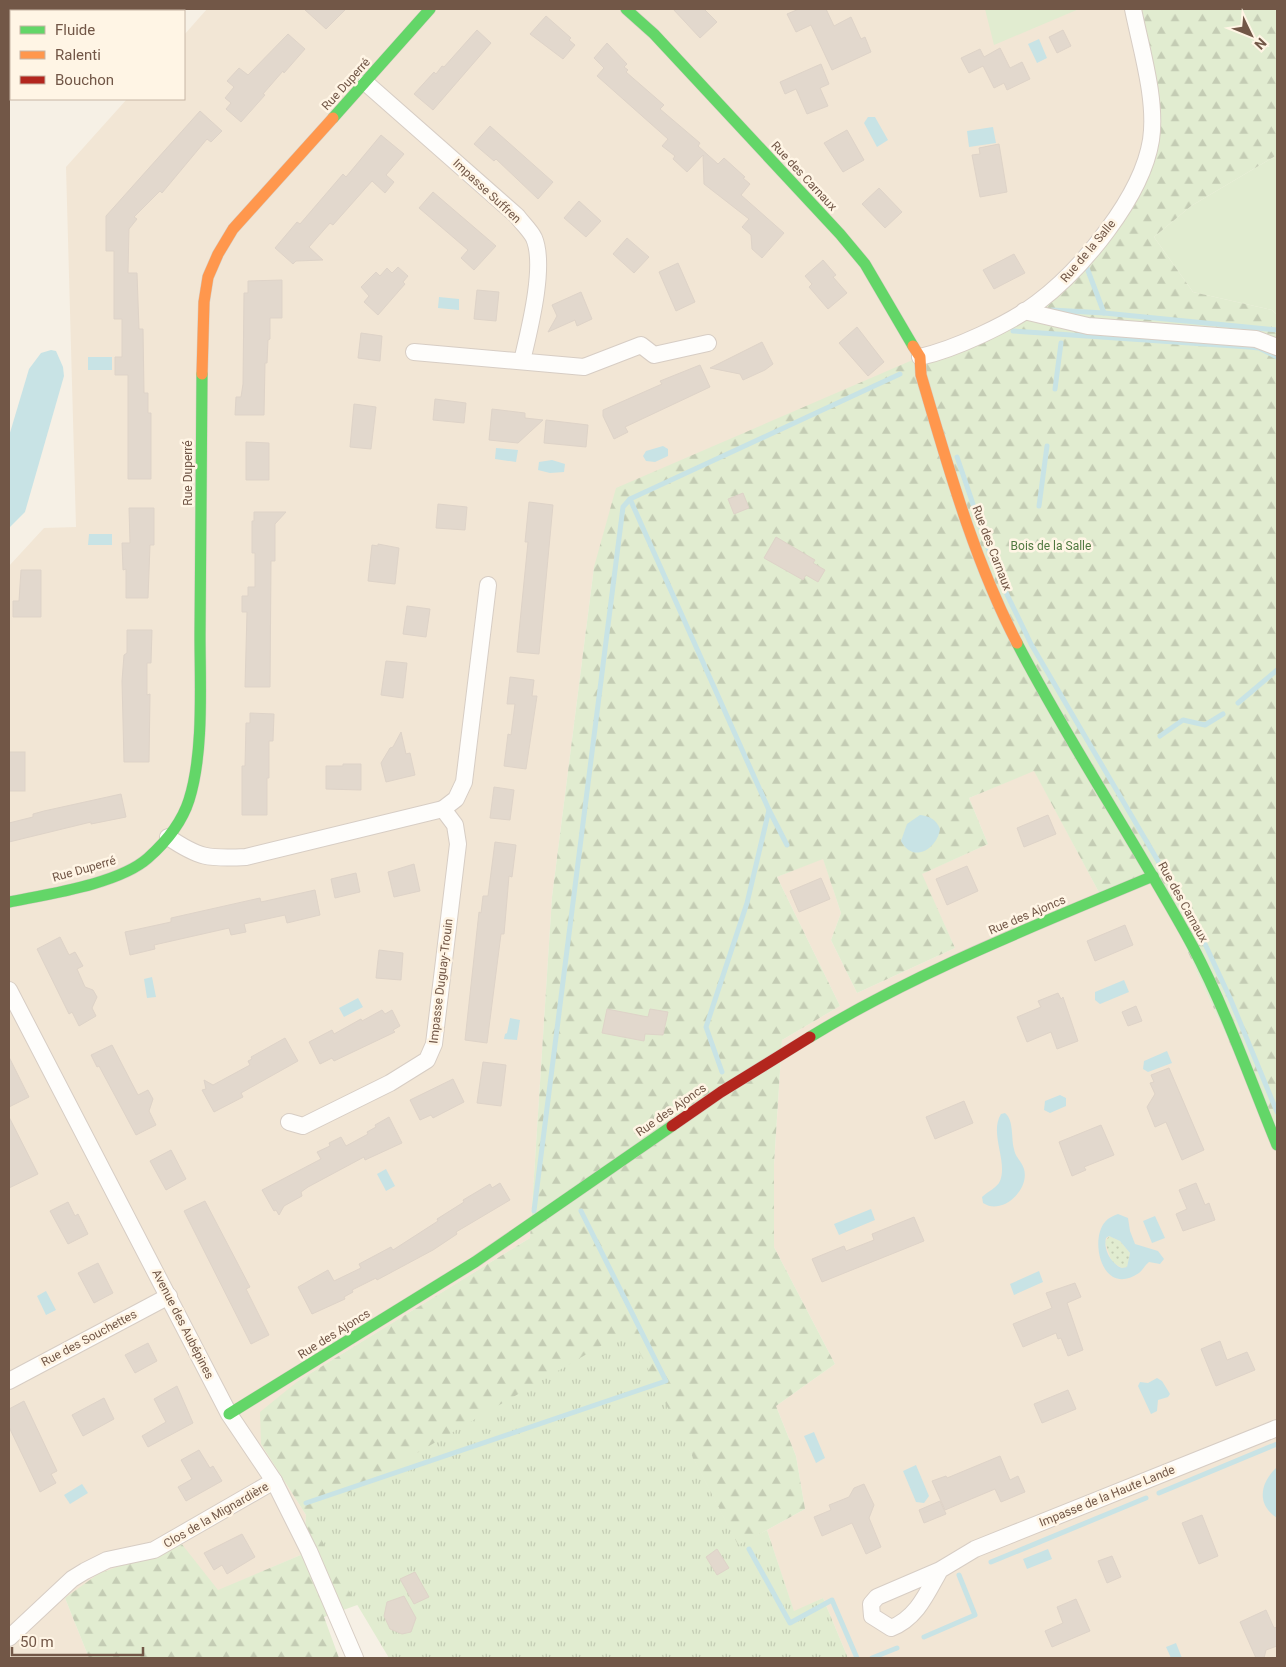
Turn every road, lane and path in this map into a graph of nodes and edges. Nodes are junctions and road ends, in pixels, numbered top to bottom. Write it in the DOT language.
graph roads {
  1 [pos="430,9"];
  2 [pos="626,9"];
  3 [pos="1133,9"];
  4 [pos="366,82"];
  5 [pos="1024,312"];
  6 [pos="708,343"];
  7 [pos="1277,347"];
  8 [pos="414,352"];
  9 [pos="920,357"];
  10 [pos="522,361"];
  11 [pos="488,584"];
  12 [pos="443,809"];
  13 [pos="168,836"];
  14 [pos="1153,876"];
  15 [pos="9,902"];
  16 [pos="9,990"];
  17 [pos="289,1122"];
  18 [pos="1277,1145"];
  19 [pos="169,1296"];
  20 [pos="9,1380"];
  21 [pos="229,1414"];
  22 [pos="1277,1428"];
  23 [pos="274,1481"];
  24 [pos="940,1570"];
  25 [pos="9,1638"];
  26 [pos="355,1658"];
  1 -- 4 [label="street, Rue Duperré"];
  2 -- 9 [label="street, Rue des Carnaux"];
  3 -- 5 [label="street, Rue de la Salle"];
  4 -- 10 [label="street, Impasse Suffren"];
  4 -- 13 [label="street, Rue Duperré"];
  5 -- 7 [label="street"];
  5 -- 9 [label="street, Rue de la Salle"];
  6 -- 10 [label="street"];
  8 -- 10 [label="street"];
  9 -- 14 [label="street, Rue des Carnaux"];
  11 -- 12 [label="street"];
  12 -- 13 [label="street"];
  12 -- 17 [label="street, Impasse Duguay-Trouin"];
  13 -- 15 [label="street, Rue Duperré"];
  14 -- 18 [label="street, Rue des Carnaux"];
  14 -- 21 [label="street, Rue des Ajoncs"];
  16 -- 19 [label="street, Avenue des Aubépines"];
  19 -- 20 [label="street, Rue des Souchettes"];
  19 -- 21 [label="street, Avenue des Aubépines"];
  21 -- 23 [label="street, Avenue des Aubépines"];
  22 -- 24 [label="street, Impasse de la Haute Lande"];
  23 -- 25 [label="street, Clos de la Mignardière"];
  23 -- 26 [label="street, Avenue des Aubépines"];
}
